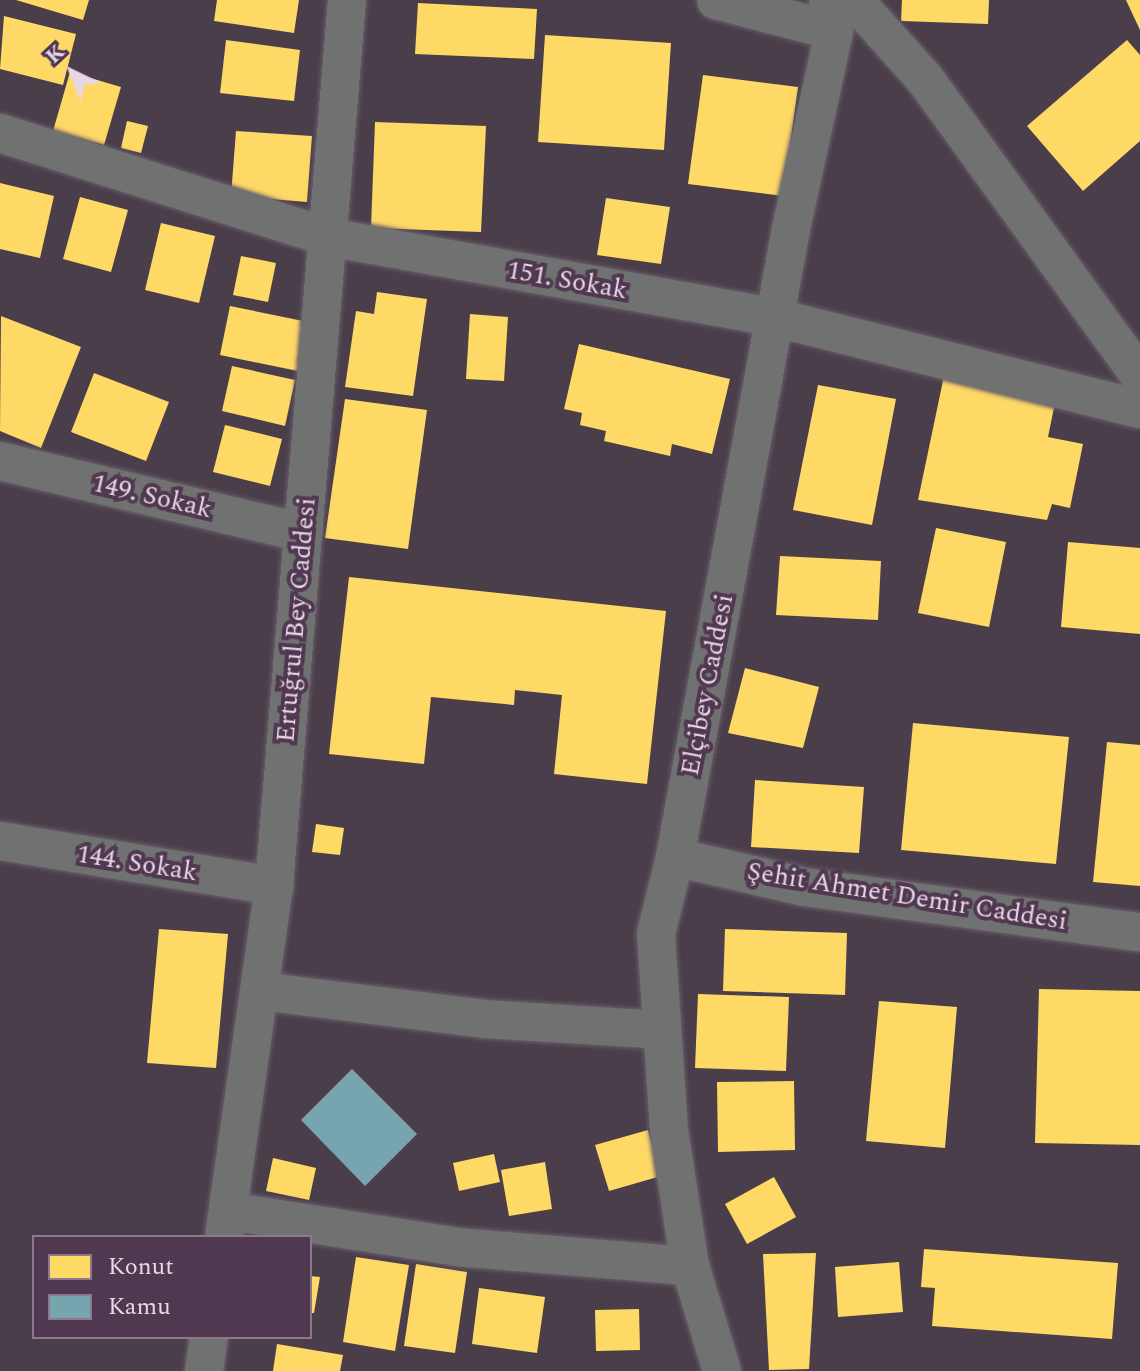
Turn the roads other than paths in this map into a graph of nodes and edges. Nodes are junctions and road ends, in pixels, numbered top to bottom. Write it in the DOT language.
graph roads {
  1 [pos="347,0"];
  2 [pos="716,0"];
  3 [pos="854,0"];
  4 [pos="831,16"];
  5 [pos="0,133"];
  6 [pos="328,237"];
  7 [pos="777,318"];
  8 [pos="1140,376"];
  9 [pos="1140,409"];
  10 [pos="0,461"];
  11 [pos="304,533"];
  12 [pos="0,841"];
  13 [pos="675,857"];
  14 [pos="274,886"];
  15 [pos="1140,932"];
  16 [pos="260,991"];
  17 [pos="662,1030"];
  18 [pos="226,1224"];
  19 [pos="690,1266"];
  20 [pos="209,1339"];
  21 [pos="204,1371"];
  22 [pos="722,1371"];
  1 -- 6 [label="street, Ertuğrul Bey Caddesi"];
  2 -- 4 [label="street"];
  3 -- 8 [label="street"];
  4 -- 7 [label="street, Elçibey Caddesi"];
  5 -- 6 [label="street, 151. Sokak"];
  6 -- 7 [label="street, 151. Sokak"];
  6 -- 11 [label="street, Ertuğrul Bey Caddesi"];
  7 -- 9 [label="street, 151. Sokak"];
  7 -- 13 [label="street, Elçibey Caddesi"];
  10 -- 11 [label="street, 149. Sokak"];
  11 -- 14 [label="street, Ertuğrul Bey Caddesi"];
  12 -- 14 [label="street, 144. Sokak"];
  13 -- 15 [label="street, Şehit Ahmet Demir Caddesi"];
  13 -- 17 [label="street, Elçibey Caddesi"];
  14 -- 16 [label="street, Ertuğrul Bey Caddesi"];
  16 -- 17 [label="street"];
  16 -- 18 [label="street, Ertuğrul Bey Caddesi"];
  17 -- 19 [label="street, Elçibey Caddesi"];
  18 -- 19 [label="street"];
  19 -- 22 [label="street, Elçibey Caddesi"];
  20 -- 21 [label="street"];
}
